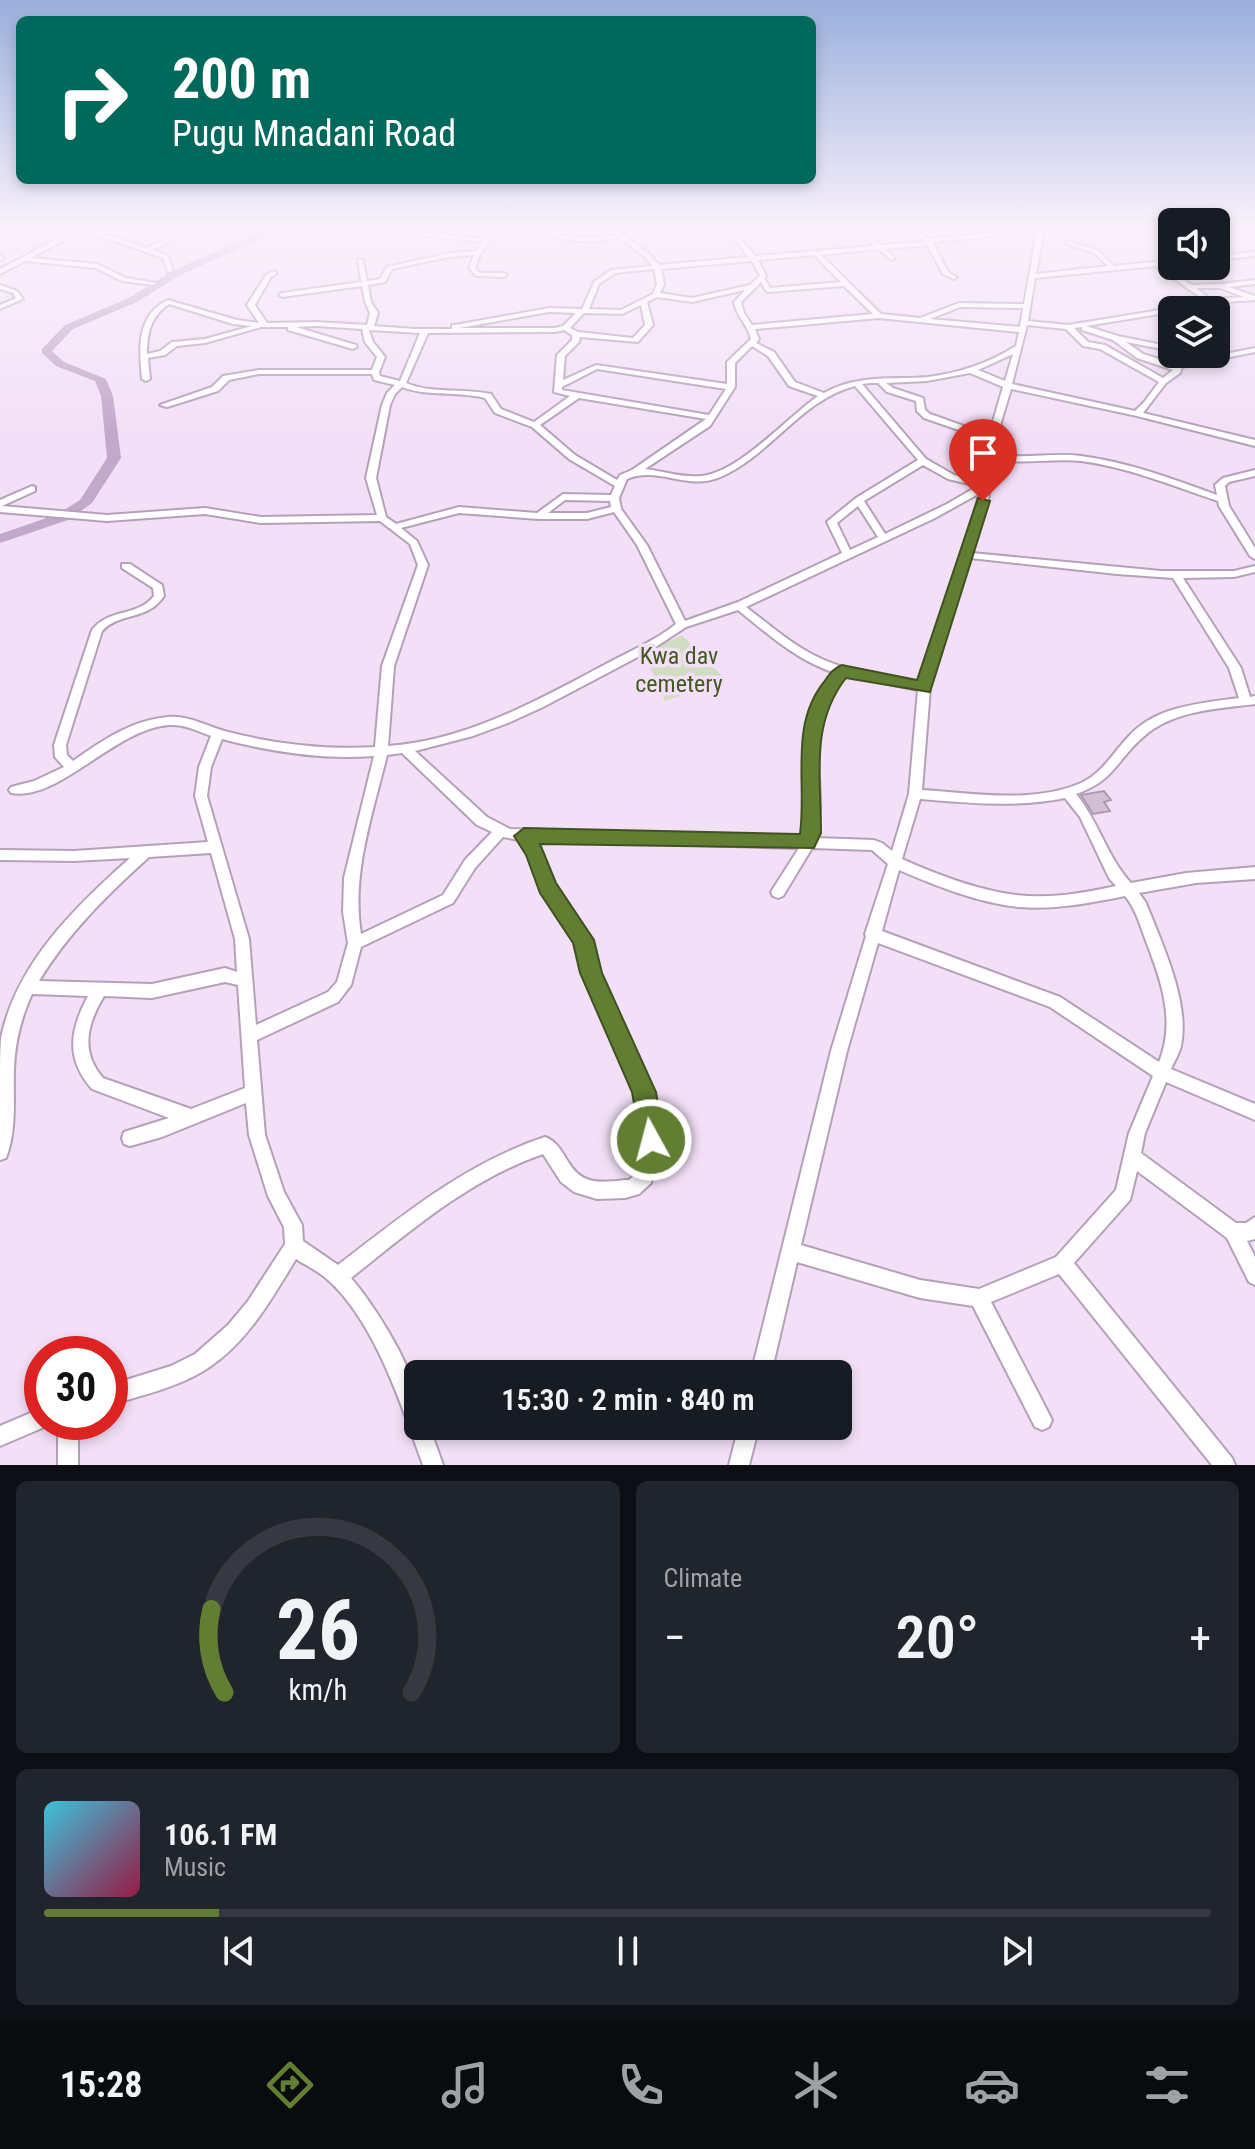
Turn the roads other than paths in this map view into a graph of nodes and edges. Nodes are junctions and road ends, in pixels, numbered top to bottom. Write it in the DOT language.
graph roads {
  1 [pos="17,295"];
  2 [pos="257,295"];
  3 [pos="367,295"];
  4 [pos="591,295"];
  5 [pos="656,295"];
  6 [pos="659,295"];
  7 [pos="712,295"];
  8 [pos="742,295"];
  9 [pos="858,295"];
  10 [pos="1028,295"];
  11 [pos="1255,298"];
  12 [pos="1230,300"];
  13 [pos="644,303"];
  14 [pos="1026,306"];
  15 [pos="0,307"];
  16 [pos="584,311"];
  17 [pos="1158,311"];
  18 [pos="622,312"];
  19 [pos="646,314"];
  20 [pos="879,316"];
  21 [pos="923,319"];
  22 [pos="264,325"];
  23 [pos="289,326"];
  24 [pos="1078,326"];
  25 [pos="368,327"];
  26 [pos="750,327"];
  27 [pos="1023,327"];
  28 [pos="1068,327"];
  29 [pos="565,328"];
  30 [pos="425,331"];
  31 [pos="442,331"];
  32 [pos="576,334"];
  33 [pos="1116,338"];
  34 [pos="751,343"];
  35 [pos="1158,346"];
  36 [pos="353,347"];
  37 [pos="1019,347"];
  38 [pos="1255,350"];
  39 [pos="1230,355"];
  40 [pos="143,357"];
  41 [pos="1158,362"];
  42 [pos="1176,368"];
  43 [pos="970,370"];
  44 [pos="375,372"];
  45 [pos="146,379"];
  46 [pos="879,380"];
  47 [pos="1161,380"];
  48 [pos="857,383"];
  49 [pos="402,384"];
  50 [pos="560,385"];
  51 [pos="1009,386"];
  52 [pos="731,387"];
  53 [pos="576,396"];
  54 [pos="826,396"];
  55 [pos="164,405"];
  56 [pos="1137,414"];
  57 [pos="712,418"];
  58 [pos="535,425"];
  59 [pos="992,439"];
  60 [pos="1255,443"];
  61 [pos="991,456"];
  62 [pos="923,461"];
  63 [pos="636,471"];
  64 [pos="1255,473"];
  65 [pos="618,484"];
  66 [pos="986,485"];
  67 [pos="32,489"];
  68 [pos="1221,499"];
  69 [pos="859,500"];
  70 [pos="615,504"];
  71 [pos="0,506"];
  72 [pos="543,516"];
  73 [pos="382,518"];
  74 [pos="396,527"];
  75 [pos="883,538"];
  76 [pos="848,555"];
  77 [pos="967,555"];
  78 [pos="1255,556"];
  79 [pos="126,566"];
  80 [pos="1255,569"];
  81 [pos="1175,573"];
  82 [pos="739,606"];
  83 [pos="682,625"];
  84 [pos="842,671"];
  85 [pos="924,688"];
  86 [pos="1251,701"];
  87 [pos="218,734"];
  88 [pos="407,751"];
  89 [pos="381,753"];
  90 [pos="71,766"];
  91 [pos="15,790"];
  92 [pos="1068,793"];
  93 [pos="915,794"];
  94 [pos="500,832"];
  95 [pos="524,836"];
  96 [pos="807,843"];
  97 [pos="214,847"];
  98 [pos="145,852"];
  99 [pos="0,855"];
  100 [pos="893,861"];
  101 [pos="1255,873"];
  102 [pos="1129,890"];
  103 [pos="778,892"];
  104 [pos="872,934"];
  105 [pos="355,943"];
  106 [pos="243,980"];
  107 [pos="26,987"];
  108 [pos="99,991"];
  109 [pos="251,1035"];
  110 [pos="1162,1073"];
  111 [pos="252,1093"];
  112 [pos="1255,1112"];
  113 [pos="192,1118"];
  114 [pos="130,1138"];
  115 [pos="0,1152"];
  116 [pos="1134,1158"];
  117 [pos="1255,1226"];
  118 [pos="1233,1232"];
  119 [pos="294,1246"];
  120 [pos="791,1251"];
  121 [pos="1062,1263"];
  122 [pos="338,1276"];
  123 [pos="1255,1276"];
  124 [pos="979,1298"];
  125 [pos="764,1360"];
  126 [pos="404,1388"];
  127 [pos="128,1389"];
  128 [pos="1042,1420"];
  129 [pos="24,1426"];
  130 [pos="0,1436"];
  131 [pos="68,1440"];
  132 [pos="424,1440"];
  133 [pos="745,1440"];
  134 [pos="68,1465"];
  135 [pos="433,1465"];
  136 [pos="739,1465"];
  137 [pos="1225,1465"];
  1 -- 15 [label="street"];
  2 -- 22 [label="street"];
  3 -- 25 [label="street"];
  4 -- 16 [label="street"];
  5 -- 13 [label="street"];
  6 -- 7 [label="street"];
  8 -- 26 [label="street"];
  9 -- 20 [label="street"];
  10 -- 14 [label="street"];
  11 -- 12 [label="street"];
  13 -- 18 [label="street"];
  13 -- 19 [label="street"];
  14 -- 21 [label="street"];
  14 -- 27 [label="street"];
  16 -- 18 [label="street"];
  16 -- 29 [label="street"];
  16 -- 31 [label="street"];
  17 -- 24 [label="street"];
  18 -- 19 [label="street"];
  19 -- 32 [label="street"];
  20 -- 21 [label="street"];
  20 -- 26 [label="street"];
  21 -- 27 [label="street"];
  22 -- 23 [label="street"];
  22 -- 40 [label="street"];
  22 -- 40 [label="street"];
  23 -- 25 [label="street"];
  23 -- 36 [label="street"];
  24 -- 28 [label="street"];
  24 -- 33 [label="street"];
  25 -- 30 [label="street"];
  25 -- 44 [label="street"];
  26 -- 34 [label="street"];
  27 -- 28 [label="street"];
  27 -- 37 [label="street"];
  28 -- 47 [label="street"];
  29 -- 31 [label="street"];
  29 -- 32 [label="street"];
  30 -- 31 [label="street"];
  30 -- 49 [label="street"];
  32 -- 50 [label="street"];
  33 -- 35 [label="street"];
  33 -- 41 [label="street"];
  34 -- 52 [label="street"];
  34 -- 54 [label="street"];
  37 -- 43 [label="street"];
  37 -- 51 [label="street"];
  38 -- 39 [label="street"];
  40 -- 45 [label="street"];
  42 -- 47 [label="street"];
  43 -- 46 [label="street"];
  43 -- 51 [label="street"];
  44 -- 49 [label="street"];
  44 -- 55 [label="street"];
  46 -- 48 [label="street"];
  46 -- 59 [label="street"];
  47 -- 56 [label="street"];
  48 -- 54 [label="street"];
  48 -- 62 [label="street"];
  49 -- 58 [label="street"];
  49 -- 73 [label="street"];
  50 -- 52 [label="street"];
  50 -- 53 [label="street"];
  51 -- 56 [label="street"];
  51 -- 59 [label="street"];
  52 -- 57 [label="street"];
  53 -- 57 [label="street"];
  53 -- 58 [label="street"];
  54 -- 63 [label="street"];
  56 -- 60 [label="street"];
  57 -- 63 [label="street"];
  58 -- 65 [label="street"];
  59 -- 61 [label="street"];
  61 -- 66 [label="street"];
  61 -- 68 [label="street"];
  62 -- 66 [label="street"];
  62 -- 69 [label="street"];
  63 -- 65 [label="street"];
  64 -- 68 [label="street"];
  65 -- 70 [label="street"];
  66 -- 75 [label="street"];
  66 -- 77 [label="street"];
  67 -- 71 [label="street"];
  68 -- 78 [label="street"];
  69 -- 75 [label="street"];
  69 -- 76 [label="street"];
  70 -- 72 [label="street"];
  70 -- 72 [label="street"];
  70 -- 83 [label="street"];
  71 -- 73 [label="street"];
  72 -- 74 [label="street"];
  73 -- 74 [label="street"];
  74 -- 89 [label="street"];
  75 -- 76 [label="street"];
  76 -- 82 [label="street"];
  77 -- 81 [label="street"];
  77 -- 85 [label="street"];
  79 -- 90 [label="street"];
  80 -- 81 [label="street"];
  81 -- 86 [label="street"];
  82 -- 83 [label="street"];
  82 -- 84 [label="street"];
  83 -- 88 [label="street"];
  84 -- 85 [label="street"];
  84 -- 96 [label="street"];
  85 -- 93 [label="street"];
  86 -- 92 [label="street"];
  87 -- 89 [label="street"];
  87 -- 90 [label="street"];
  87 -- 97 [label="street"];
  88 -- 89 [label="street"];
  88 -- 94 [label="street"];
  89 -- 105 [label="street"];
  90 -- 91 [label="street"];
  92 -- 93 [label="street"];
  92 -- 102 [label="street"];
  93 -- 100 [label="street"];
  94 -- 95 [label="street"];
  94 -- 105 [label="street"];
  95 -- 96 [label="street"];
  95 -- 122 [label="street"];
  96 -- 100 [label="street"];
  96 -- 103 [label="street"];
  97 -- 98 [label="street"];
  97 -- 106 [label="street"];
  98 -- 99 [label="street"];
  98 -- 107 [label="street"];
  100 -- 102 [label="street"];
  100 -- 104 [label="street"];
  101 -- 102 [label="street"];
  102 -- 110 [label="street"];
  104 -- 110 [label="street"];
  104 -- 120 [label="street"];
  105 -- 109 [label="street"];
  106 -- 108 [label="street"];
  106 -- 109 [label="street"];
  107 -- 108 [label="street"];
  107 -- 115 [label="street"];
  108 -- 113 [label="street"];
  109 -- 111 [label="street"];
  110 -- 112 [label="street"];
  110 -- 116 [label="street"];
  111 -- 113 [label="street"];
  111 -- 119 [label="street"];
  113 -- 114 [label="street"];
  116 -- 118 [label="street"];
  116 -- 121 [label="street"];
  117 -- 118 [label="street"];
  118 -- 123 [label="street"];
  119 -- 122 [label="street"];
  119 -- 127 [label="street"];
  120 -- 124 [label="street"];
  120 -- 125 [label="street"];
  121 -- 124 [label="street"];
  121 -- 137 [label="street"];
  122 -- 126 [label="street"];
  124 -- 128 [label="street"];
  129 -- 130 [label="street"];
  131 -- 134 [label="street"];
  132 -- 135 [label="street"];
  133 -- 136 [label="street"];
}
